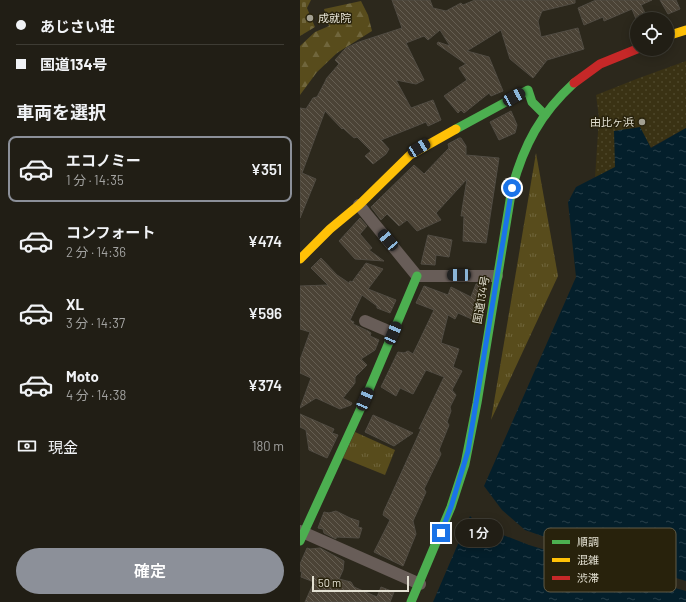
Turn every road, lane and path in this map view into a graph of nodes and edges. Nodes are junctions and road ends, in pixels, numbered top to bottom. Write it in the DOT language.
graph roads {
  1 [pos="686,30"];
  2 [pos="674,34"];
  3 [pos="630,52"];
  4 [pos="545,115"];
  5 [pos="359,205"];
  6 [pos="304,255"];
  7 [pos="300,267"];
  8 [pos="417,276"];
  9 [pos="497,276"];
  10 [pos="365,320"];
  11 [pos="393,333"];
  12 [pos="301,535"];
  13 [pos="420,584"];
  14 [pos="411,602"];
  1 -- 2 [label="main road"];
  3 -- 4 [label="main road, 国道134号"];
  4 -- 5 [label="main road"];
  4 -- 9 [label="main road, 国道134号"];
  5 -- 6 [label="main road"];
  5 -- 8 [label="street"];
  6 -- 7 [label="street"];
  8 -- 9 [label="street"];
  8 -- 11 [label="main road"];
  9 -- 13 [label="main road, 国道134号"];
  10 -- 11 [label="street"];
  11 -- 12 [label="main road"];
  12 -- 13 [label="street"];
  13 -- 14 [label="main road, 国道134号"];
}
